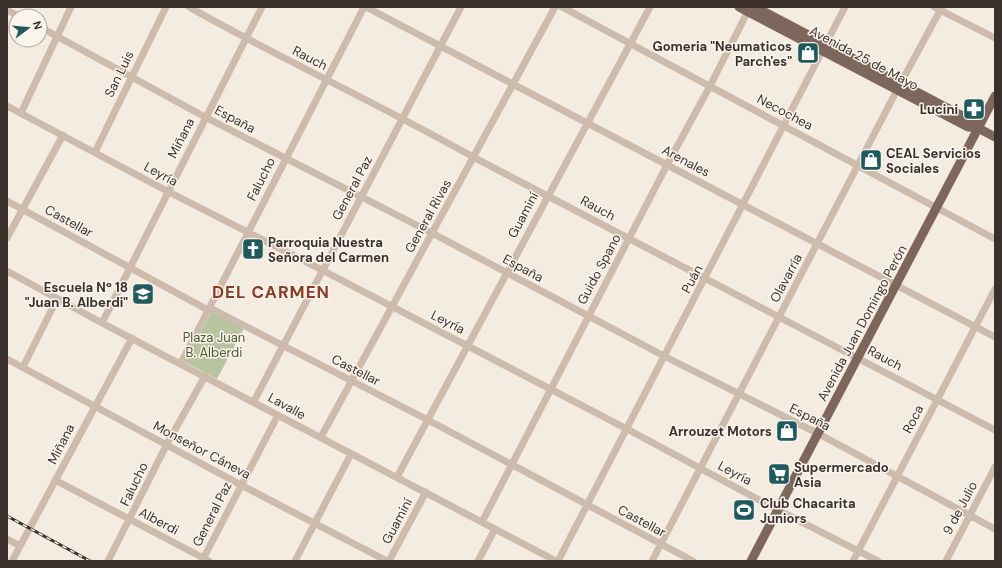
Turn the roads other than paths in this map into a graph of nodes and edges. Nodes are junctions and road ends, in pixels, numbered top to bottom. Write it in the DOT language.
graph roads {
  1 [pos="71,7"];
  2 [pos="166,7"];
  3 [pos="190,7"];
  4 [pos="262,7"];
  5 [pos="365,7"];
  6 [pos="461,7"];
  7 [pos="555,7"];
  8 [pos="562,7"];
  9 [pos="650,7"];
  10 [pos="739,7"];
  11 [pos="845,7"];
  12 [pos="939,8"];
  13 [pos="751,9"];
  14 [pos="48,31"];
  15 [pos="58,37"];
  16 [pos="995,38"];
  17 [pos="246,39"];
  18 [pos="630,43"];
  19 [pos="441,45"];
  20 [pos="824,47"];
  21 [pos="132,76"];
  22 [pos="327,80"];
  23 [pos="514,85"];
  24 [pos="710,86"];
  25 [pos="899,87"];
  26 [pos="995,96"];
  27 [pos="7,106"];
  28 [pos="21,113"];
  29 [pos="205,117"];
  30 [pos="402,118"];
  31 [pos="586,123"];
  32 [pos="785,125"];
  33 [pos="978,128"];
  34 [pos="63,136"];
  35 [pos="995,137"];
  36 [pos="95,152"];
  37 [pos="475,158"];
  38 [pos="285,159"];
  39 [pos="666,165"];
  40 [pos="858,165"];
  41 [pos="167,191"];
  42 [pos="547,195"];
  43 [pos="361,197"];
  44 [pos="7,201"];
  45 [pos="743,205"];
  46 [pos="937,207"];
  47 [pos="23,210"];
  48 [pos="247,232"];
  49 [pos="432,233"];
  50 [pos="7,238"];
  51 [pos="629,238"];
  52 [pos="995,239"];
  53 [pos="817,244"];
  54 [pos="130,268"];
  55 [pos="7,270"];
  56 [pos="322,270"];
  57 [pos="506,272"];
  58 [pos="706,278"];
  59 [pos="897,285"];
  60 [pos="995,289"];
  61 [pos="57,299"];
  62 [pos="391,307"];
  63 [pos="208,310"];
  64 [pos="588,315"];
  65 [pos="779,317"];
  66 [pos="102,323"];
  67 [pos="974,326"];
  68 [pos="995,337"];
  69 [pos="132,338"];
  70 [pos="467,345"];
  71 [pos="283,346"];
  72 [pos="664,356"];
  73 [pos="859,358"];
  74 [pos="7,359"];
  75 [pos="181,363"];
  76 [pos="23,367"];
  77 [pos="205,376"];
  78 [pos="352,381"];
  79 [pos="550,389"];
  80 [pos="738,393"];
  81 [pos="937,400"];
  82 [pos="254,401"];
  83 [pos="94,406"];
  84 [pos="278,415"];
  85 [pos="428,420"];
  86 [pos="627,428"];
  87 [pos="995,430"];
  88 [pos="819,434"];
  89 [pos="321,437"];
  90 [pos="167,444"];
  91 [pos="351,454"];
  92 [pos="511,464"];
  93 [pos="995,467"];
  94 [pos="700,468"];
  95 [pos="897,476"];
  96 [pos="397,477"];
  97 [pos="55,480"];
  98 [pos="241,485"];
  99 [pos="426,492"];
  100 [pos="586,505"];
  101 [pos="778,510"];
  102 [pos="969,516"];
  103 [pos="130,519"];
  104 [pos="482,522"];
  105 [pos="315,523"];
  106 [pos="495,529"];
  107 [pos="995,529"];
  108 [pos="7,539"];
  109 [pos="661,544"];
  110 [pos="20,546"];
  111 [pos="858,550"];
  112 [pos="205,560"];
  113 [pos="12,561"];
  114 [pos="108,561"];
  115 [pos="295,561"];
  116 [pos="388,561"];
  117 [pos="478,561"];
  118 [pos="557,561"];
  119 [pos="652,561"];
  120 [pos="693,561"];
  121 [pos="751,561"];
  122 [pos="853,561"];
  123 [pos="878,561"];
  124 [pos="946,561"];
  1 -- 15 [label="street"];
  2 -- 21 [label="street, San Luis"];
  3 -- 17 [label="street, Rauch"];
  4 -- 17 [label="street, Miñana"];
  5 -- 19 [label="street, Arenales"];
  5 -- 22 [label="street, Falucho"];
  6 -- 19 [label="street, General Paz"];
  7 -- 23 [label="street, General Rivas"];
  8 -- 18 [label="street, Necochea"];
  9 -- 18 [label="street, Guaminí"];
  10 -- 13 [label="main road, Avenida 25 de Mayo"];
  11 -- 20 [label="street, Puán"];
  12 -- 16 [label="street"];
  12 -- 25 [label="street, Olavarría"];
  13 -- 20 [label="main road, Avenida 25 de Mayo"];
  13 -- 24 [label="street, Guido Spano"];
  14 -- 15 [label="street, España"];
  15 -- 21 [label="street, España"];
  15 -- 28 [label="street"];
  17 -- 22 [label="street, Rauch"];
  17 -- 29 [label="street, Miñana"];
  18 -- 24 [label="street, Necochea"];
  18 -- 31 [label="street, Guaminí"];
  19 -- 23 [label="street, Arenales"];
  19 -- 30 [label="street, General Paz"];
  20 -- 25 [label="main road, Avenida 25 de Mayo"];
  20 -- 32 [label="street, Puán"];
  21 -- 29 [label="street, España"];
  21 -- 36 [label="street, San Luis"];
  22 -- 30 [label="street, Rauch"];
  22 -- 38 [label="street, Falucho"];
  23 -- 31 [label="street, Arenales"];
  23 -- 37 [label="street, General Rivas"];
  24 -- 32 [label="street, Necochea"];
  24 -- 39 [label="street, Guido Spano"];
  25 -- 33 [label="main road, Avenida 25 de Mayo"];
  25 -- 40 [label="street, Olavarría"];
  26 -- 33 [label="main road, Avenida Juan Domingo Perón"];
  27 -- 28 [label="street, Leyría"];
  28 -- 34 [label="street, Leyría"];
  29 -- 38 [label="street, España"];
  29 -- 41 [label="street, Miñana"];
  30 -- 37 [label="street, Rauch"];
  30 -- 43 [label="street, General Paz"];
  31 -- 39 [label="street, Arenales"];
  31 -- 42 [label="street, Guaminí"];
  32 -- 40 [label="street, Necochea"];
  32 -- 45 [label="street, Puán"];
  33 -- 35 [label="main road, Avenida 25 de Mayo"];
  33 -- 46 [label="main road, Avenida Juan Domingo Perón"];
  34 -- 36 [label="street, Leyría"];
  34 -- 47 [label="street"];
  36 -- 41 [label="street, Leyría"];
  37 -- 42 [label="street, Rauch"];
  37 -- 49 [label="street, General Rivas"];
  38 -- 43 [label="street, España"];
  38 -- 48 [label="street, Falucho"];
  39 -- 45 [label="street, Arenales"];
  39 -- 51 [label="street, Guido Spano"];
  40 -- 46 [label="street, Necochea"];
  40 -- 53 [label="street, Olavarría"];
  41 -- 48 [label="street, Leyría"];
  41 -- 54 [label="street, Miñana"];
  42 -- 51 [label="street, Rauch"];
  42 -- 57 [label="street, Guaminí"];
  43 -- 49 [label="street, España"];
  43 -- 56 [label="street, General Paz"];
  44 -- 47 [label="street, Castellar"];
  45 -- 53 [label="street, Arenales"];
  45 -- 58 [label="street, Puán"];
  46 -- 52 [label="street, Necochea"];
  46 -- 59 [label="main road, Avenida Juan Domingo Perón"];
  47 -- 50 [label="street"];
  47 -- 54 [label="street, Castellar"];
  48 -- 56 [label="street, Leyría"];
  48 -- 63 [label="street, Falucho"];
  49 -- 57 [label="street, España"];
  49 -- 62 [label="street, General Rivas"];
  51 -- 58 [label="street, Rauch"];
  51 -- 64 [label="street, Guido Spano"];
  53 -- 59 [label="street, Arenales"];
  53 -- 65 [label="street, Olavarría"];
  54 -- 63 [label="street, Castellar"];
  54 -- 66 [label="street, Miñana"];
  55 -- 61 [label="street, Lavalle"];
  56 -- 62 [label="street, Leyría"];
  56 -- 71 [label="street, General Paz"];
  57 -- 64 [label="street, España"];
  57 -- 70 [label="street, Guaminí"];
  58 -- 65 [label="street, Rauch"];
  58 -- 72 [label="street, Puán"];
  59 -- 67 [label="street, Arenales"];
  59 -- 73 [label="main road, Avenida Juan Domingo Perón"];
  60 -- 67 [label="street, Roca"];
  61 -- 66 [label="street, Lavalle"];
  61 -- 76 [label="street"];
  62 -- 70 [label="street, Leyría"];
  62 -- 78 [label="street, General Rivas"];
  63 -- 71 [label="street, Castellar"];
  63 -- 75 [label="street, Falucho"];
  64 -- 72 [label="street, España"];
  64 -- 79 [label="street, Guido Spano"];
  65 -- 73 [label="street, Rauch"];
  65 -- 80 [label="street, Olavarría"];
  66 -- 69 [label="street, Lavalle"];
  67 -- 68 [label="street, Arenales"];
  67 -- 81 [label="street, Roca"];
  69 -- 75 [label="street, Lavalle"];
  69 -- 83 [label="street, Miñana"];
  70 -- 79 [label="street, Leyría"];
  70 -- 85 [label="street, Guaminí"];
  71 -- 78 [label="street, Castellar"];
  71 -- 82 [label="street, General Paz"];
  72 -- 80 [label="street, España"];
  72 -- 86 [label="street, Puán"];
  73 -- 81 [label="street, Rauch"];
  73 -- 88 [label="main road, Avenida Juan Domingo Perón"];
  74 -- 76 [label="street, Monseñor Cáneva"];
  75 -- 77 [label="street, Lavalle"];
  76 -- 83 [label="street, Monseñor Cáneva"];
  77 -- 82 [label="street, Lavalle"];
  77 -- 90 [label="street, Falucho"];
  78 -- 85 [label="street, Castellar"];
  78 -- 89 [label="street, General Rivas"];
  79 -- 86 [label="street, Leyría"];
  79 -- 92 [label="street, Guido Spano"];
  80 -- 88 [label="street, España"];
  80 -- 94 [label="street, Olavarría"];
  81 -- 87 [label="street, Rauch"];
  81 -- 95 [label="street, Roca"];
  82 -- 84 [label="street, Lavalle"];
  83 -- 90 [label="street, Monseñor Cáneva"];
  83 -- 97 [label="street, Miñana"];
  84 -- 89 [label="street, Lavalle"];
  84 -- 98 [label="street, General Paz"];
  85 -- 92 [label="street, Castellar"];
  85 -- 96 [label="street, Guaminí"];
  86 -- 94 [label="street, Leyría"];
  86 -- 100 [label="street, Puán"];
  88 -- 95 [label="street, España"];
  88 -- 101 [label="main road, Avenida Juan Domingo Perón"];
  89 -- 91 [label="street, Lavalle"];
  90 -- 98 [label="street, Monseñor Cáneva"];
  90 -- 103 [label="street, Falucho"];
  91 -- 96 [label="street, Lavalle"];
  91 -- 105 [label="street"];
  92 -- 100 [label="street, Castellar"];
  92 -- 104 [label="street, Guido Spano"];
  93 -- 102 [label="street, 9 de Julio"];
  94 -- 101 [label="street, Leyría"];
  94 -- 109 [label="street, Olavarría"];
  95 -- 102 [label="street, España"];
  95 -- 111 [label="street, Roca"];
  96 -- 99 [label="street, Lavalle"];
  97 -- 103 [label="street, Alberdi"];
  97 -- 110 [label="street, Miñana"];
  98 -- 105 [label="street, Monseñor Cáneva"];
  98 -- 112 [label="street, General Paz"];
  99 -- 104 [label="street, Lavalle"];
  99 -- 116 [label="street, Guaminí"];
  100 -- 109 [label="street, Castellar"];
  100 -- 118 [label="street, Puán"];
  101 -- 111 [label="street, Leyría"];
  101 -- 121 [label="main road, Avenida Juan Domingo Perón"];
  102 -- 107 [label="street, España"];
  102 -- 124 [label="street, 9 de Julio"];
  103 -- 112 [label="street, Alberdi"];
  103 -- 114 [label="street, Falucho"];
  104 -- 106 [label="street, Lavalle"];
  105 -- 115 [label="street"];
  105 -- 116 [label="street, Monseñor Cáneva"];
  106 -- 117 [label="street"];
  106 -- 118 [label="street, Lavalle"];
  108 -- 110 [label="street"];
  109 -- 119 [label="street, Olavarría"];
  109 -- 120 [label="street, Castellar"];
  110 -- 113 [label="street, Miñana"];
  111 -- 122 [label="street, Roca"];
  111 -- 123 [label="street, Leyría"];
}
